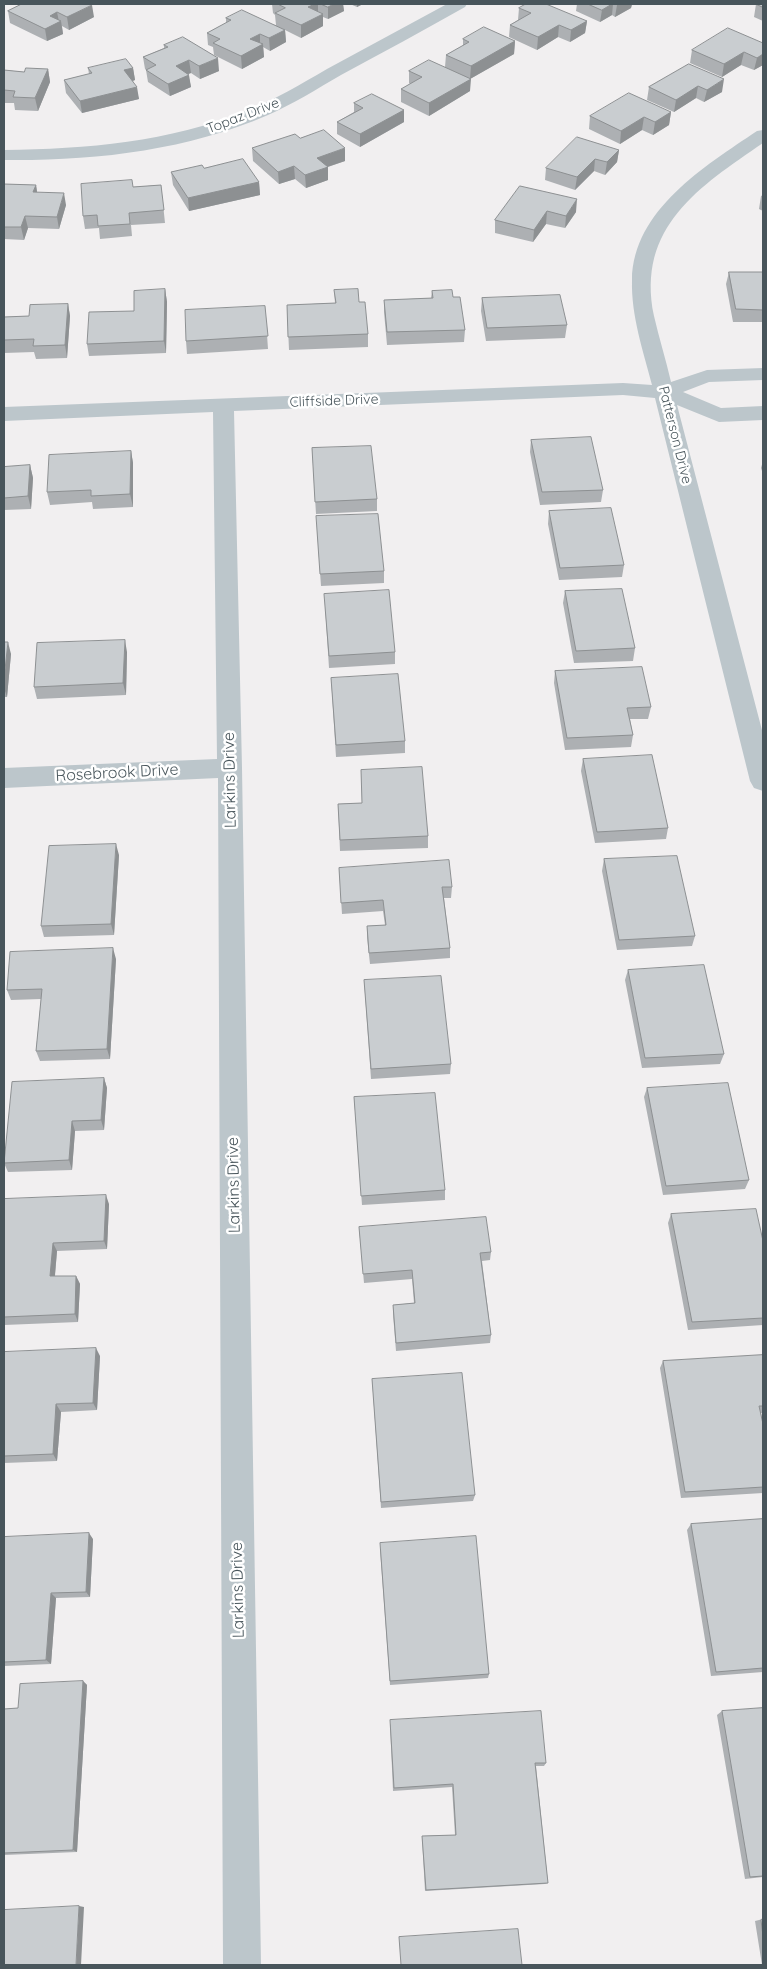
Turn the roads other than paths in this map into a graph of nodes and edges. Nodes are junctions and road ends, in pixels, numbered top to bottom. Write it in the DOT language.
graph roads {
  1 [pos="459,4"];
  2 [pos="763,135"];
  3 [pos="4,155"];
  4 [pos="763,374"];
  5 [pos="664,392"];
  6 [pos="223,405"];
  7 [pos="763,413"];
  8 [pos="4,414"];
  9 [pos="759,749"];
  10 [pos="230,768"];
  11 [pos="4,778"];
  12 [pos="763,781"];
  13 [pos="242,1965"];
  1 -- 3 [label="street, Topaz Drive"];
  2 -- 5 [label="street, Patterson Drive"];
  4 -- 5 [label="street, Cliffside Drive"];
  5 -- 6 [label="street, Cliffside Drive"];
  5 -- 7 [label="street, Cliffside Drive"];
  5 -- 9 [label="street, Patterson Drive"];
  6 -- 8 [label="street, Cliffside Drive"];
  6 -- 10 [label="street, Larkins Drive"];
  9 -- 12 [label="street, Patterson Drive"];
  10 -- 11 [label="street, Rosebrook Drive"];
  10 -- 13 [label="street, Larkins Drive"];
}
